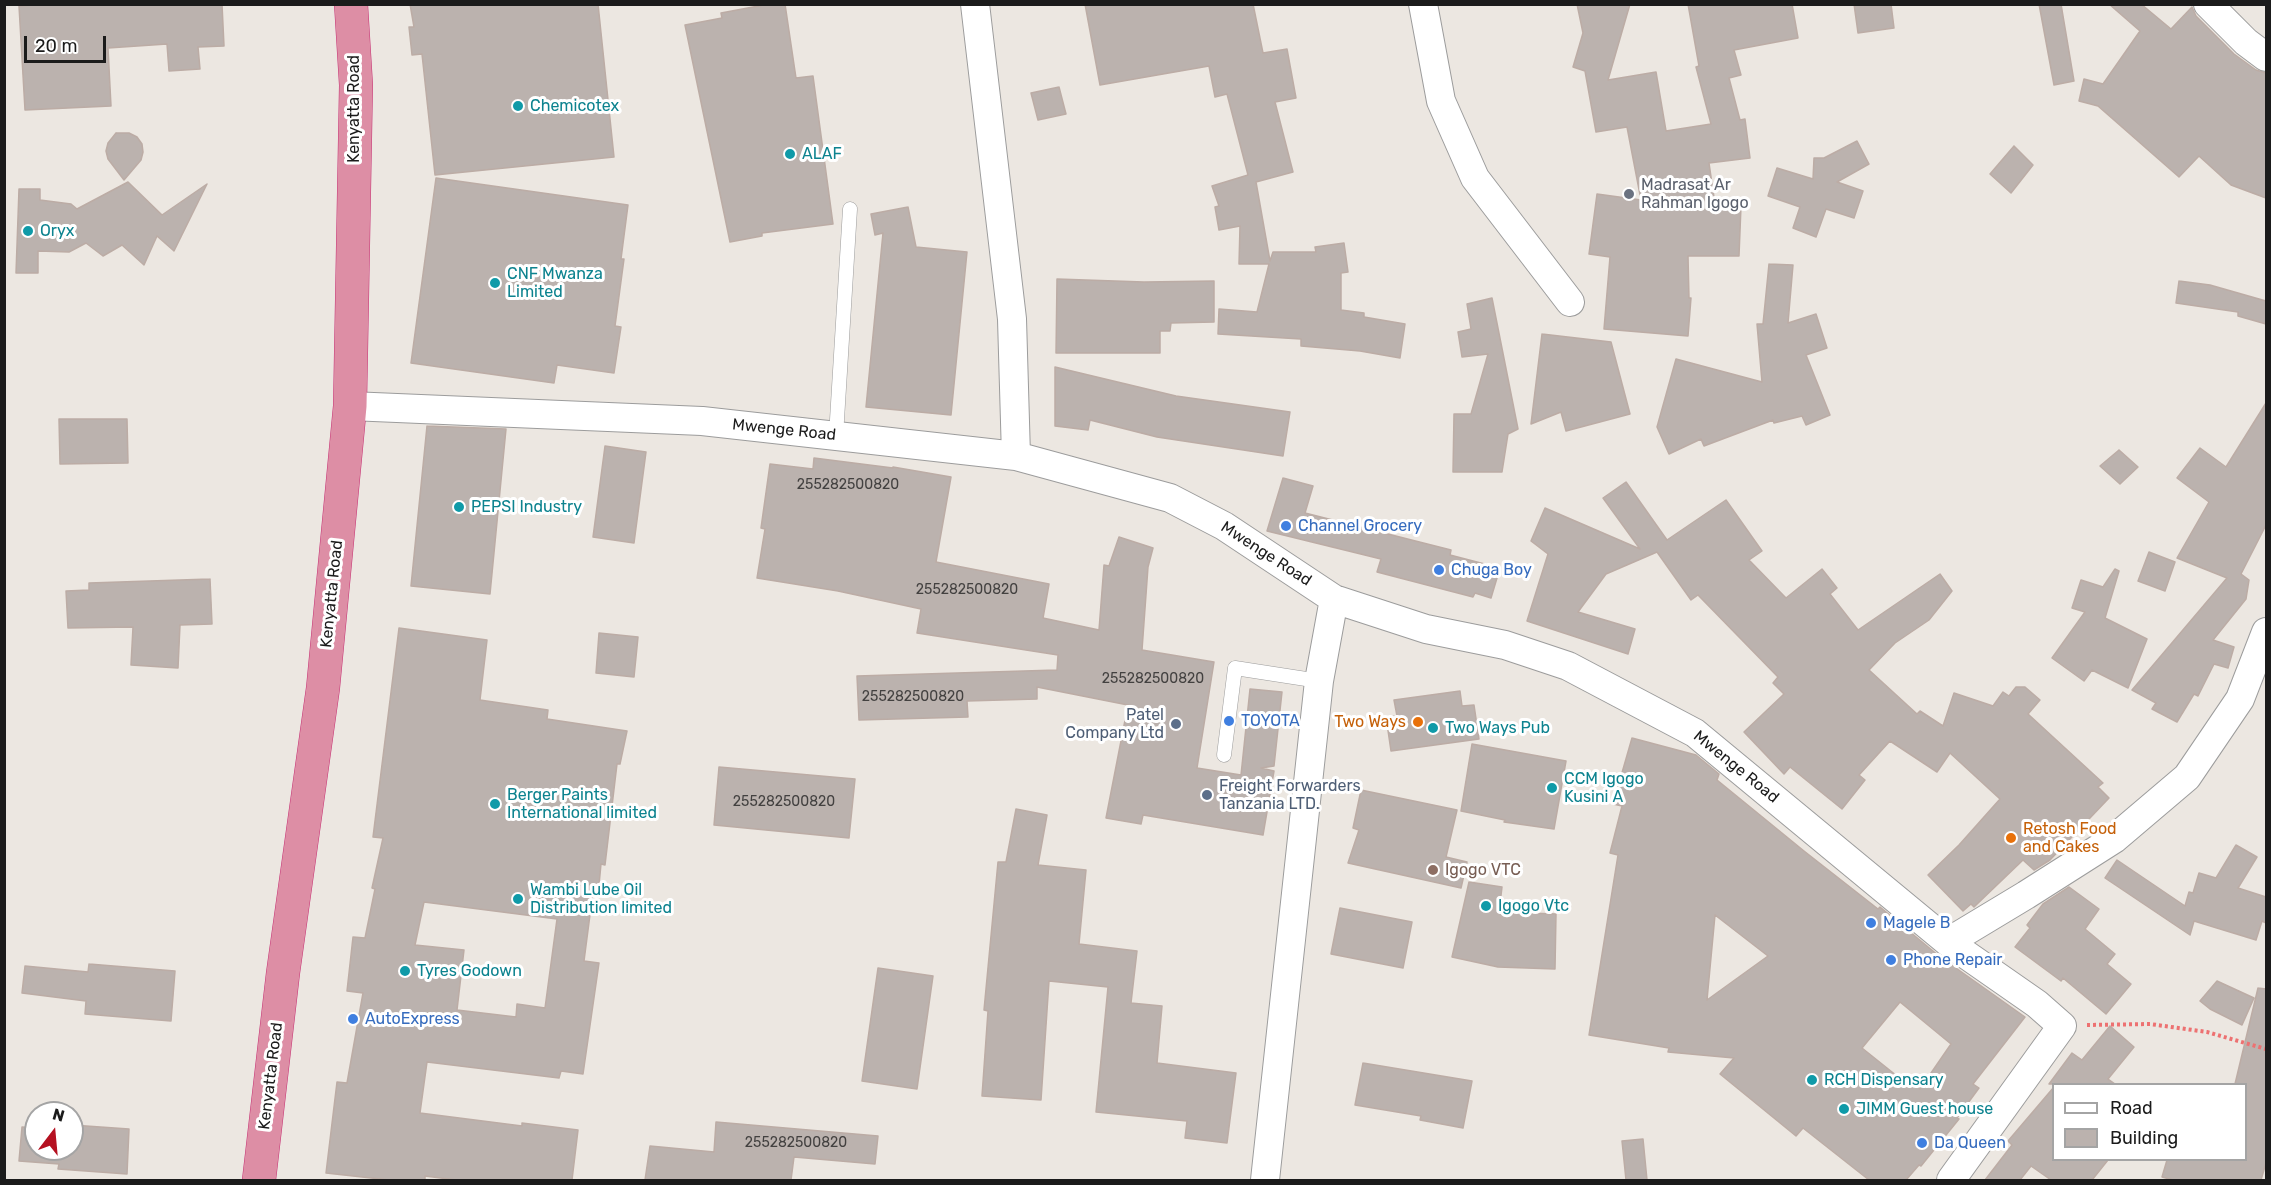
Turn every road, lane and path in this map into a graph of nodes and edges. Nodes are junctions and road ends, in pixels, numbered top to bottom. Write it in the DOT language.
graph roads {
  1 [pos="351,4"];
  2 [pos="975,4"];
  3 [pos="1423,4"];
  4 [pos="2208,4"];
  5 [pos="2266,57"];
  6 [pos="850,208"];
  7 [pos="1570,302"];
  8 [pos="350,406"];
  9 [pos="836,436"];
  10 [pos="1016,456"];
  11 [pos="1334,598"];
  12 [pos="2266,632"];
  13 [pos="1319,681"];
  14 [pos="1224,756"];
  15 [pos="1948,942"];
  16 [pos="2062,1026"];
  17 [pos="2266,1049"];
  18 [pos="259,1180"];
  19 [pos="1265,1180"];
  20 [pos="1951,1180"];
  1 -- 8 [label="highway, Kenyatta Road"];
  2 -- 10 [label="street"];
  3 -- 7 [label="street"];
  4 -- 5 [label="street"];
  6 -- 9 [label="lane"];
  8 -- 9 [label="street, Mwenge Road"];
  8 -- 18 [label="highway, Kenyatta Road"];
  9 -- 10 [label="street, Mwenge Road"];
  10 -- 11 [label="street, Mwenge Road"];
  11 -- 13 [label="street"];
  11 -- 15 [label="street, Mwenge Road"];
  12 -- 15 [label="street"];
  13 -- 14 [label="lane"];
  13 -- 19 [label="street"];
  15 -- 16 [label="street, Mwenge Road"];
  16 -- 17 [label="path"];
  16 -- 20 [label="street"];
}
